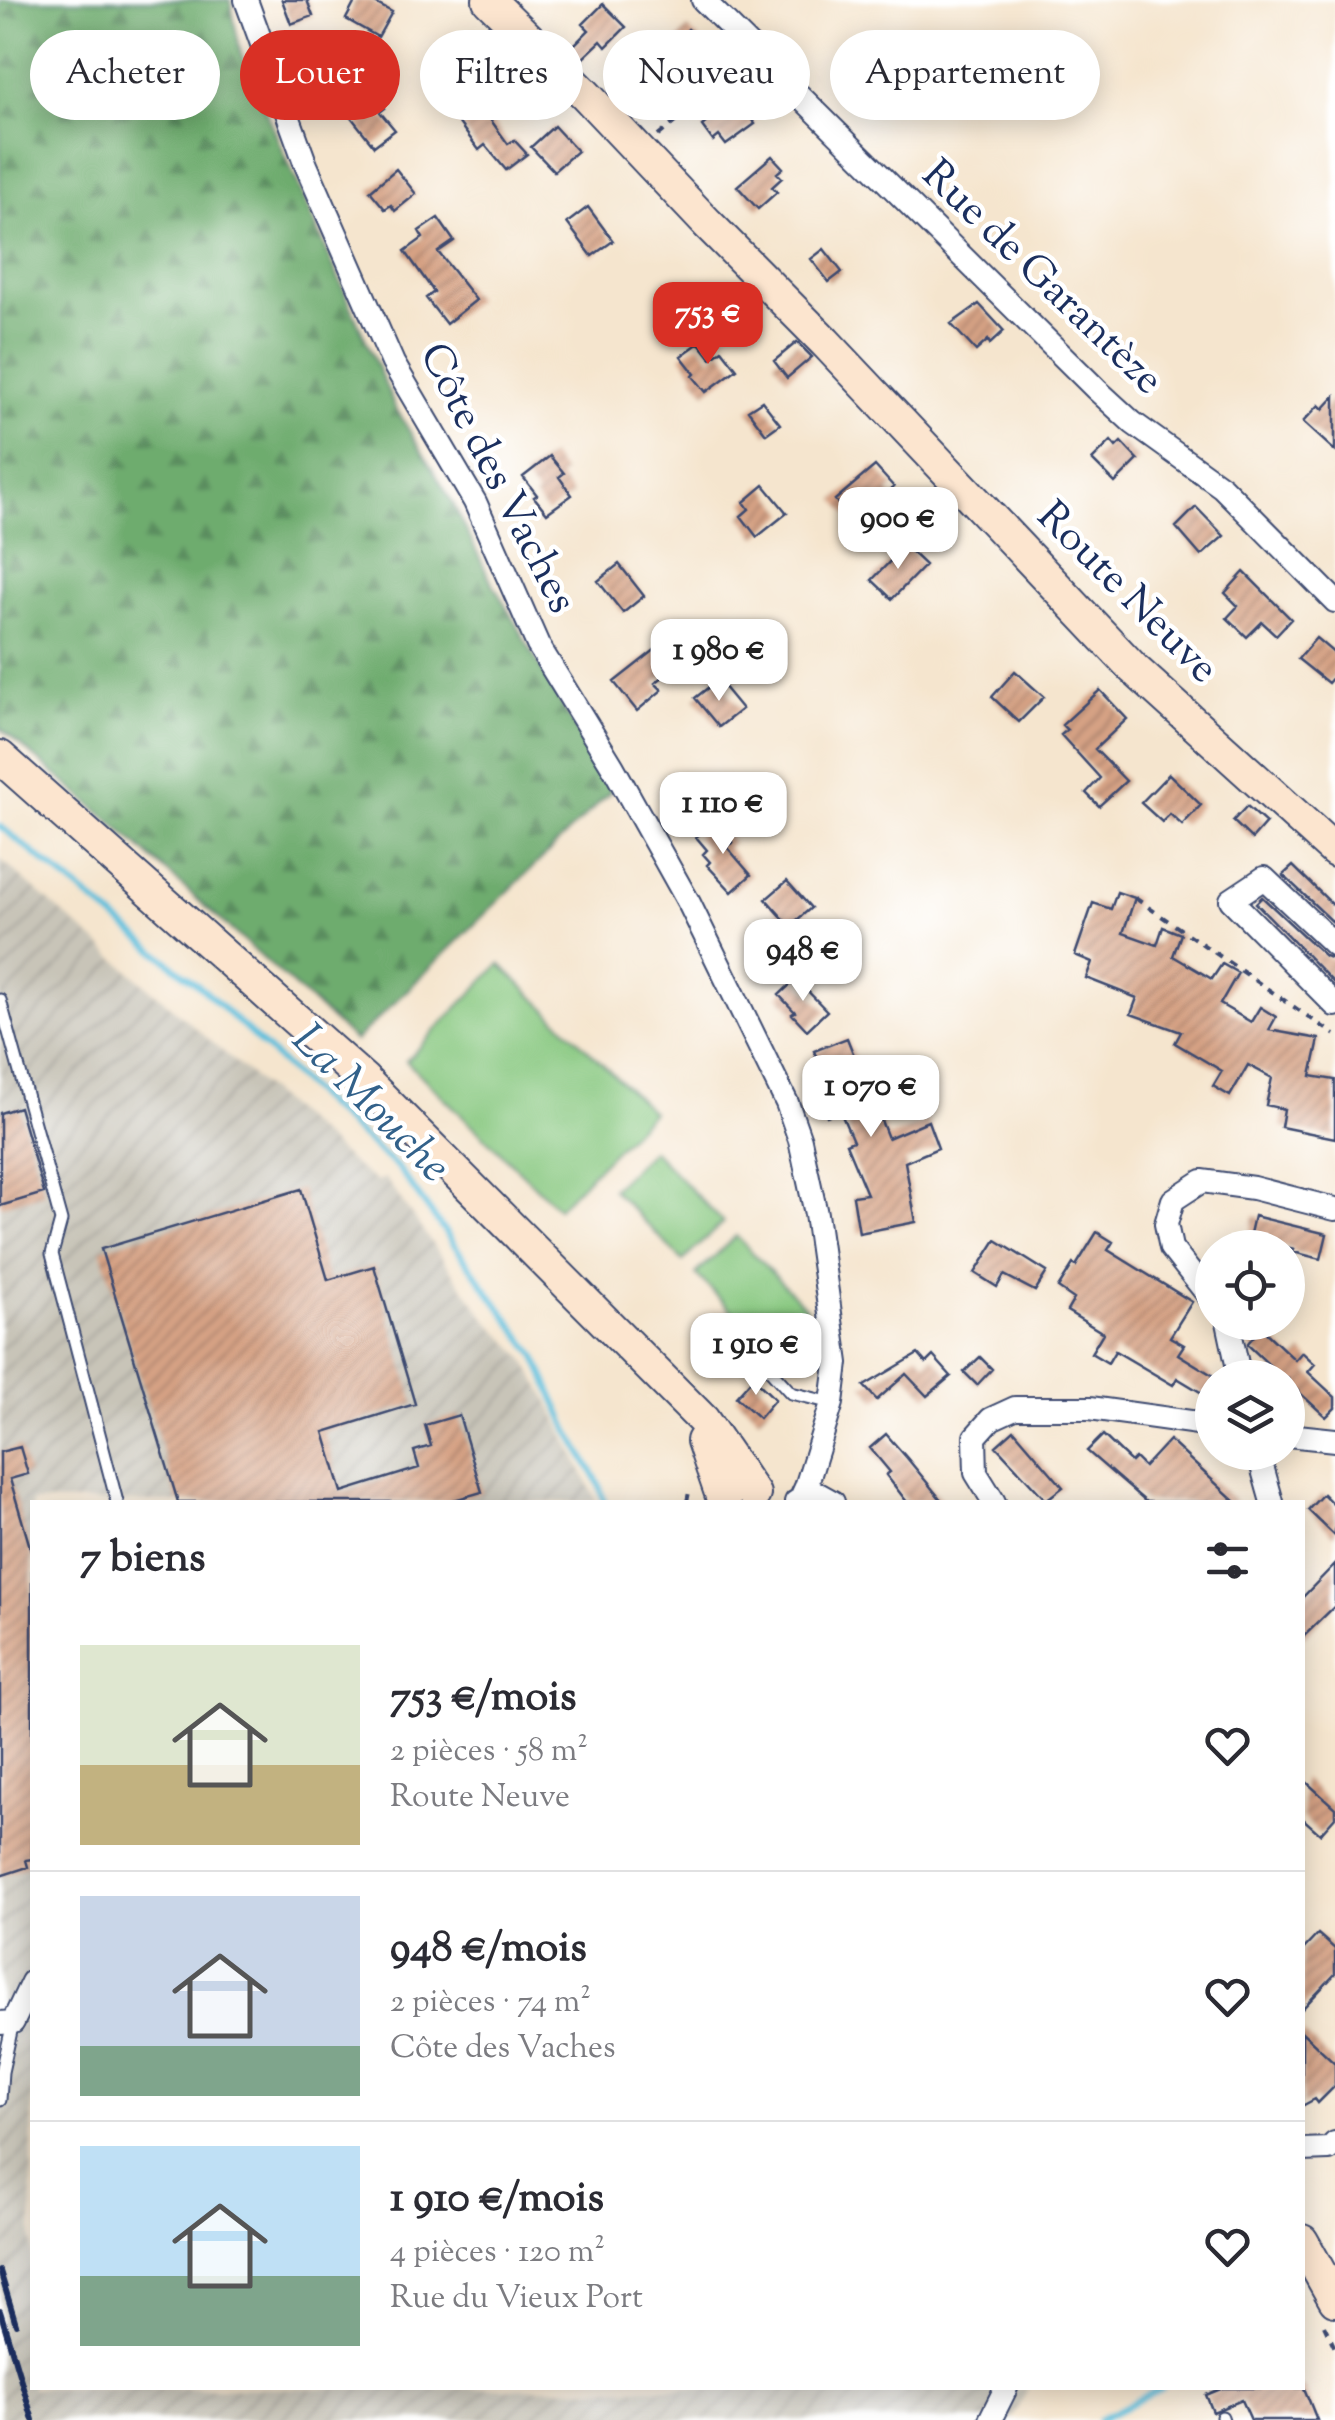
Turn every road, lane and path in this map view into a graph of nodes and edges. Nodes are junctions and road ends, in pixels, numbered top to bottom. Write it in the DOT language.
graph roads {
  1 [pos="246,0"];
  2 [pos="489,0"];
  3 [pos="703,0"];
  4 [pos="735,30"];
  5 [pos="810,104"];
  6 [pos="679,120"];
  7 [pos="640,152"];
  8 [pos="1335,601"];
  9 [pos="0,758"];
  10 [pos="1335,850"];
  11 [pos="1136,898"];
  12 [pos="1335,945"];
  13 [pos="0,1000"];
  14 [pos="1335,1005"];
  15 [pos="1335,1035"];
  16 [pos="1335,1209"];
  17 [pos="1195,1279"];
  18 [pos="770,1371"];
  19 [pos="832,1403"];
  20 [pos="1195,1423"];
  21 [pos="1305,1437"];
  22 [pos="1335,1440"];
  23 [pos="1263,1470"];
  24 [pos="801,1495"];
  25 [pos="116,1500"];
  26 [pos="745,1500"];
  27 [pos="993,1500"];
  28 [pos="1271,1500"];
  29 [pos="30,1985"];
  30 [pos="7,2023"];
  31 [pos="0,2100"];
  32 [pos="1335,2143"];
  33 [pos="1305,2150"];
  34 [pos="1305,2246"];
  35 [pos="1335,2300"];
  36 [pos="1005,2390"];
  37 [pos="990,2420"];
  1 -- 19 [label="street, Côte des Vaches"];
  2 -- 7 [label="street, Route Neuve"];
  3 -- 4 [label="street, Rue de Garantèze"];
  5 -- 8 [label="street, Rue de Garantèze"];
  6 -- 7 [label="path"];
  7 -- 10 [label="street, Route Neuve"];
  9 -- 26 [label="street"];
  11 -- 15 [label="path"];
  12 -- 14 [label="street"];
  13 -- 25 [label="lane"];
  16 -- 17 [label="street"];
  18 -- 19 [label="lane"];
  19 -- 24 [label="street, Côte des Vaches"];
  20 -- 27 [label="street"];
  21 -- 22 [label="street"];
  23 -- 28 [label="street"];
  29 -- 30 [label="street"];
  30 -- 31 [label="lane"];
  32 -- 33 [label="street"];
  34 -- 35 [label="street"];
  36 -- 37 [label="street"];
}
